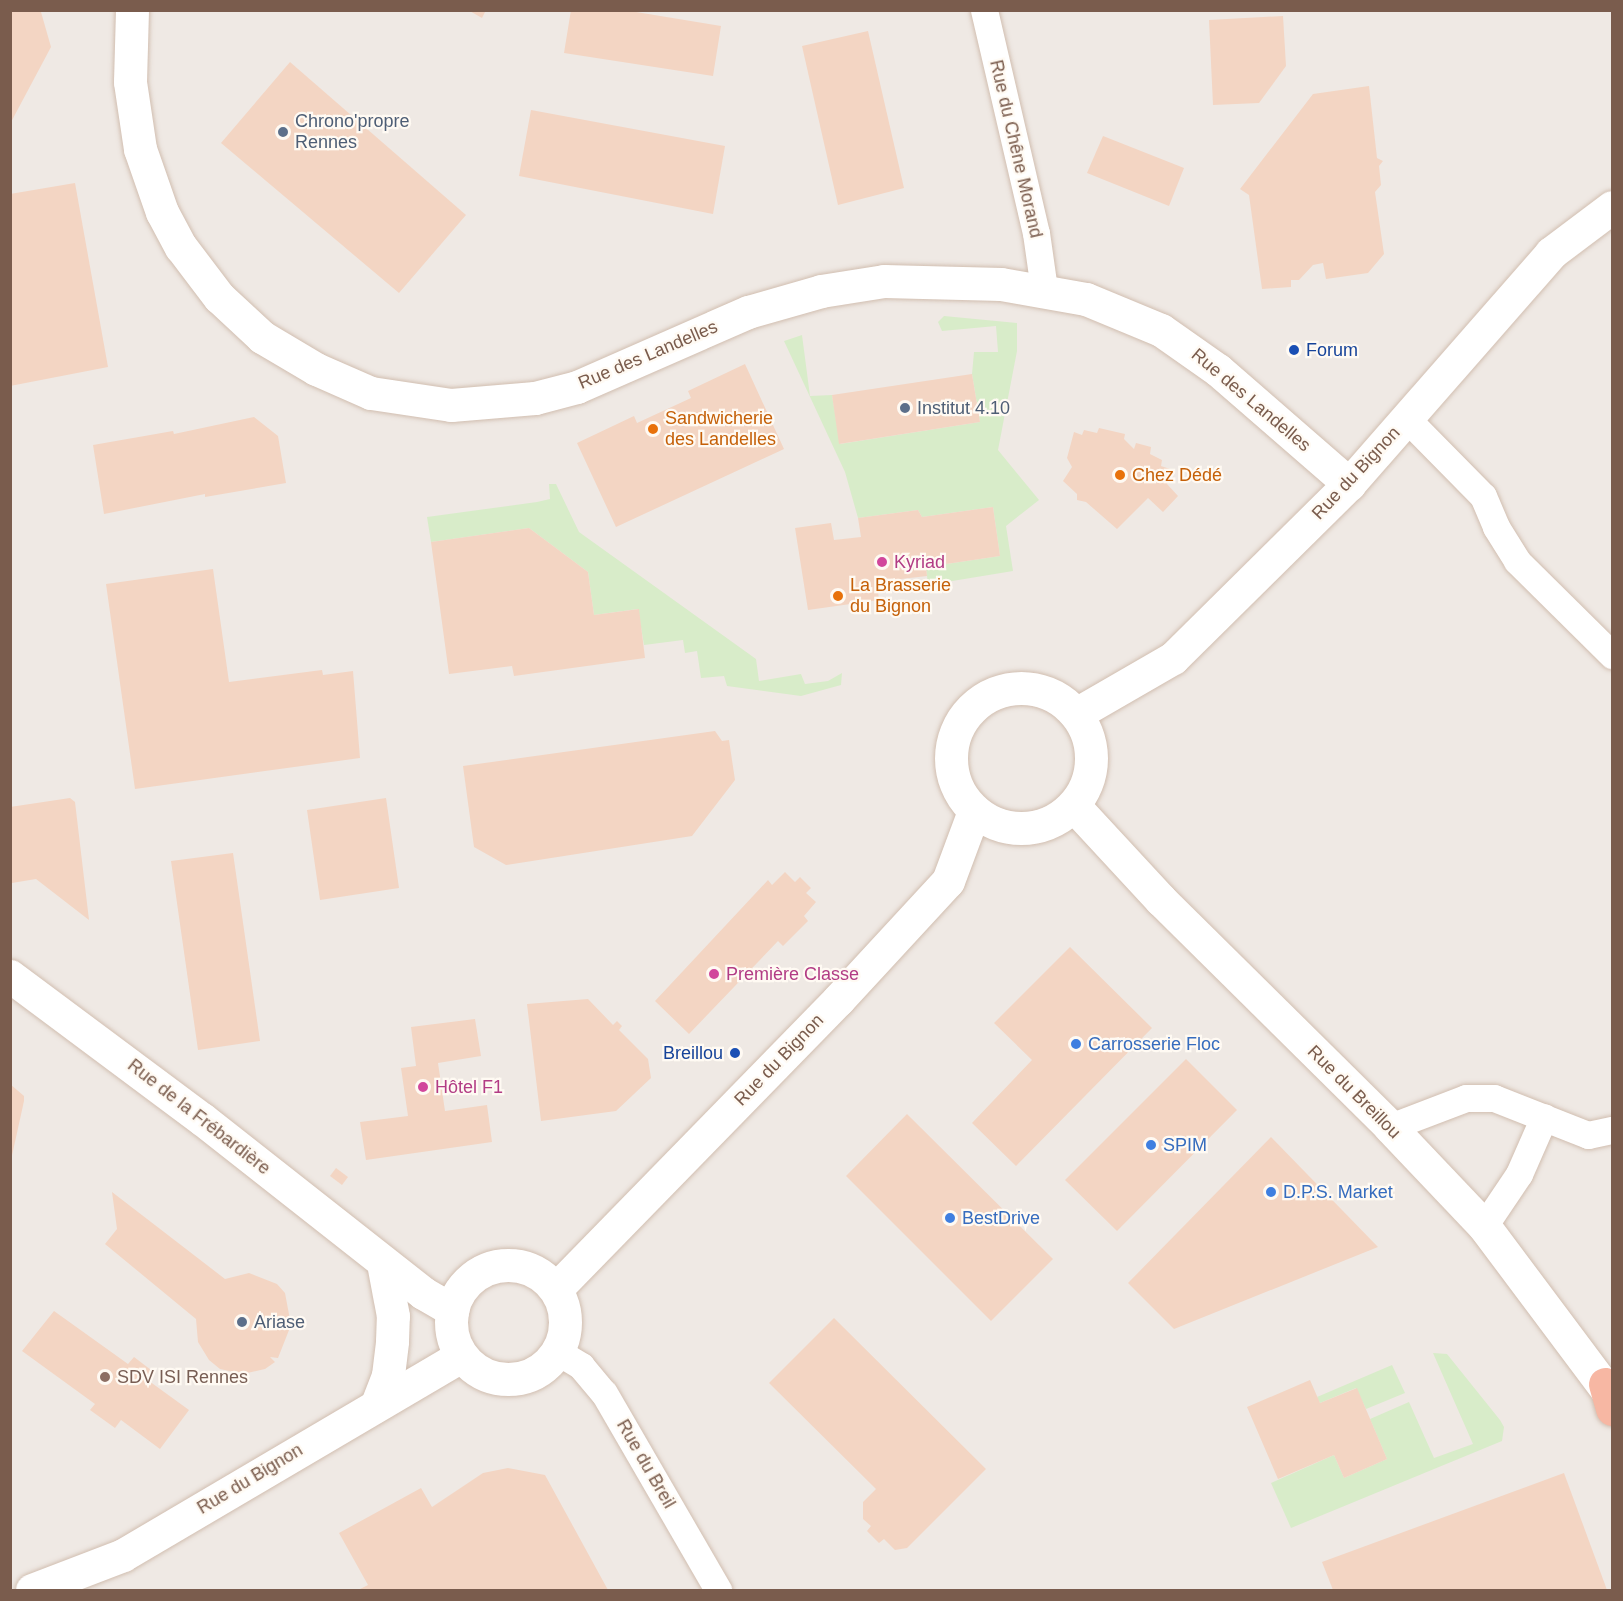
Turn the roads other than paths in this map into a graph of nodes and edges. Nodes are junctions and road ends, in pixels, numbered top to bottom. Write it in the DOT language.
graph roads {
  1 [pos="132,10"];
  2 [pos="984,10"];
  3 [pos="1612,207"];
  4 [pos="1044,289"];
  5 [pos="1407,419"];
  6 [pos="1349,484"];
  7 [pos="1612,655"];
  8 [pos="1076,714"];
  9 [pos="1074,806"];
  10 [pos="974,811"];
  11 [pos="10,976"];
  12 [pos="1544,1117"];
  13 [pos="1390,1127"];
  14 [pos="1612,1130"];
  15 [pos="1484,1226"];
  16 [pos="383,1263"];
  17 [pos="556,1289"];
  18 [pos="452,1310"];
  19 [pos="558,1352"];
  20 [pos="461,1356"];
  21 [pos="1610,1396"];
  22 [pos="376,1404"];
  23 [pos="33,1590"];
  24 [pos="718,1590"];
  1 -- 4 [label="street, Rue des Landelles"];
  2 -- 4 [label="street, Rue du Chêne Morand"];
  3 -- 5 [label="street, Rue du Bignon"];
  4 -- 6 [label="street, Rue des Landelles"];
  5 -- 6 [label="street, Rue du Bignon"];
  5 -- 7 [label="street"];
  6 -- 8 [label="street, Rue du Bignon"];
  8 -- 9 [label="street"];
  8 -- 10 [label="street"];
  9 -- 10 [label="street"];
  9 -- 13 [label="street, Rue du Breillou"];
  10 -- 17 [label="street, Rue du Bignon"];
  11 -- 16 [label="street, Rue de la Frébardière"];
  12 -- 13 [label="street"];
  12 -- 14 [label="street"];
  12 -- 15 [label="street"];
  13 -- 15 [label="street, Rue du Breillou"];
  15 -- 21 [label="street, Rue du Breillou"];
  16 -- 18 [label="street, Rue de la Frébardière"];
  16 -- 22 [label="street"];
  17 -- 18 [label="street"];
  17 -- 19 [label="street"];
  18 -- 20 [label="street"];
  19 -- 20 [label="street"];
  19 -- 24 [label="street, Rue du Breil"];
  20 -- 22 [label="street, Rue du Bignon"];
  22 -- 23 [label="street, Rue du Bignon"];
}
